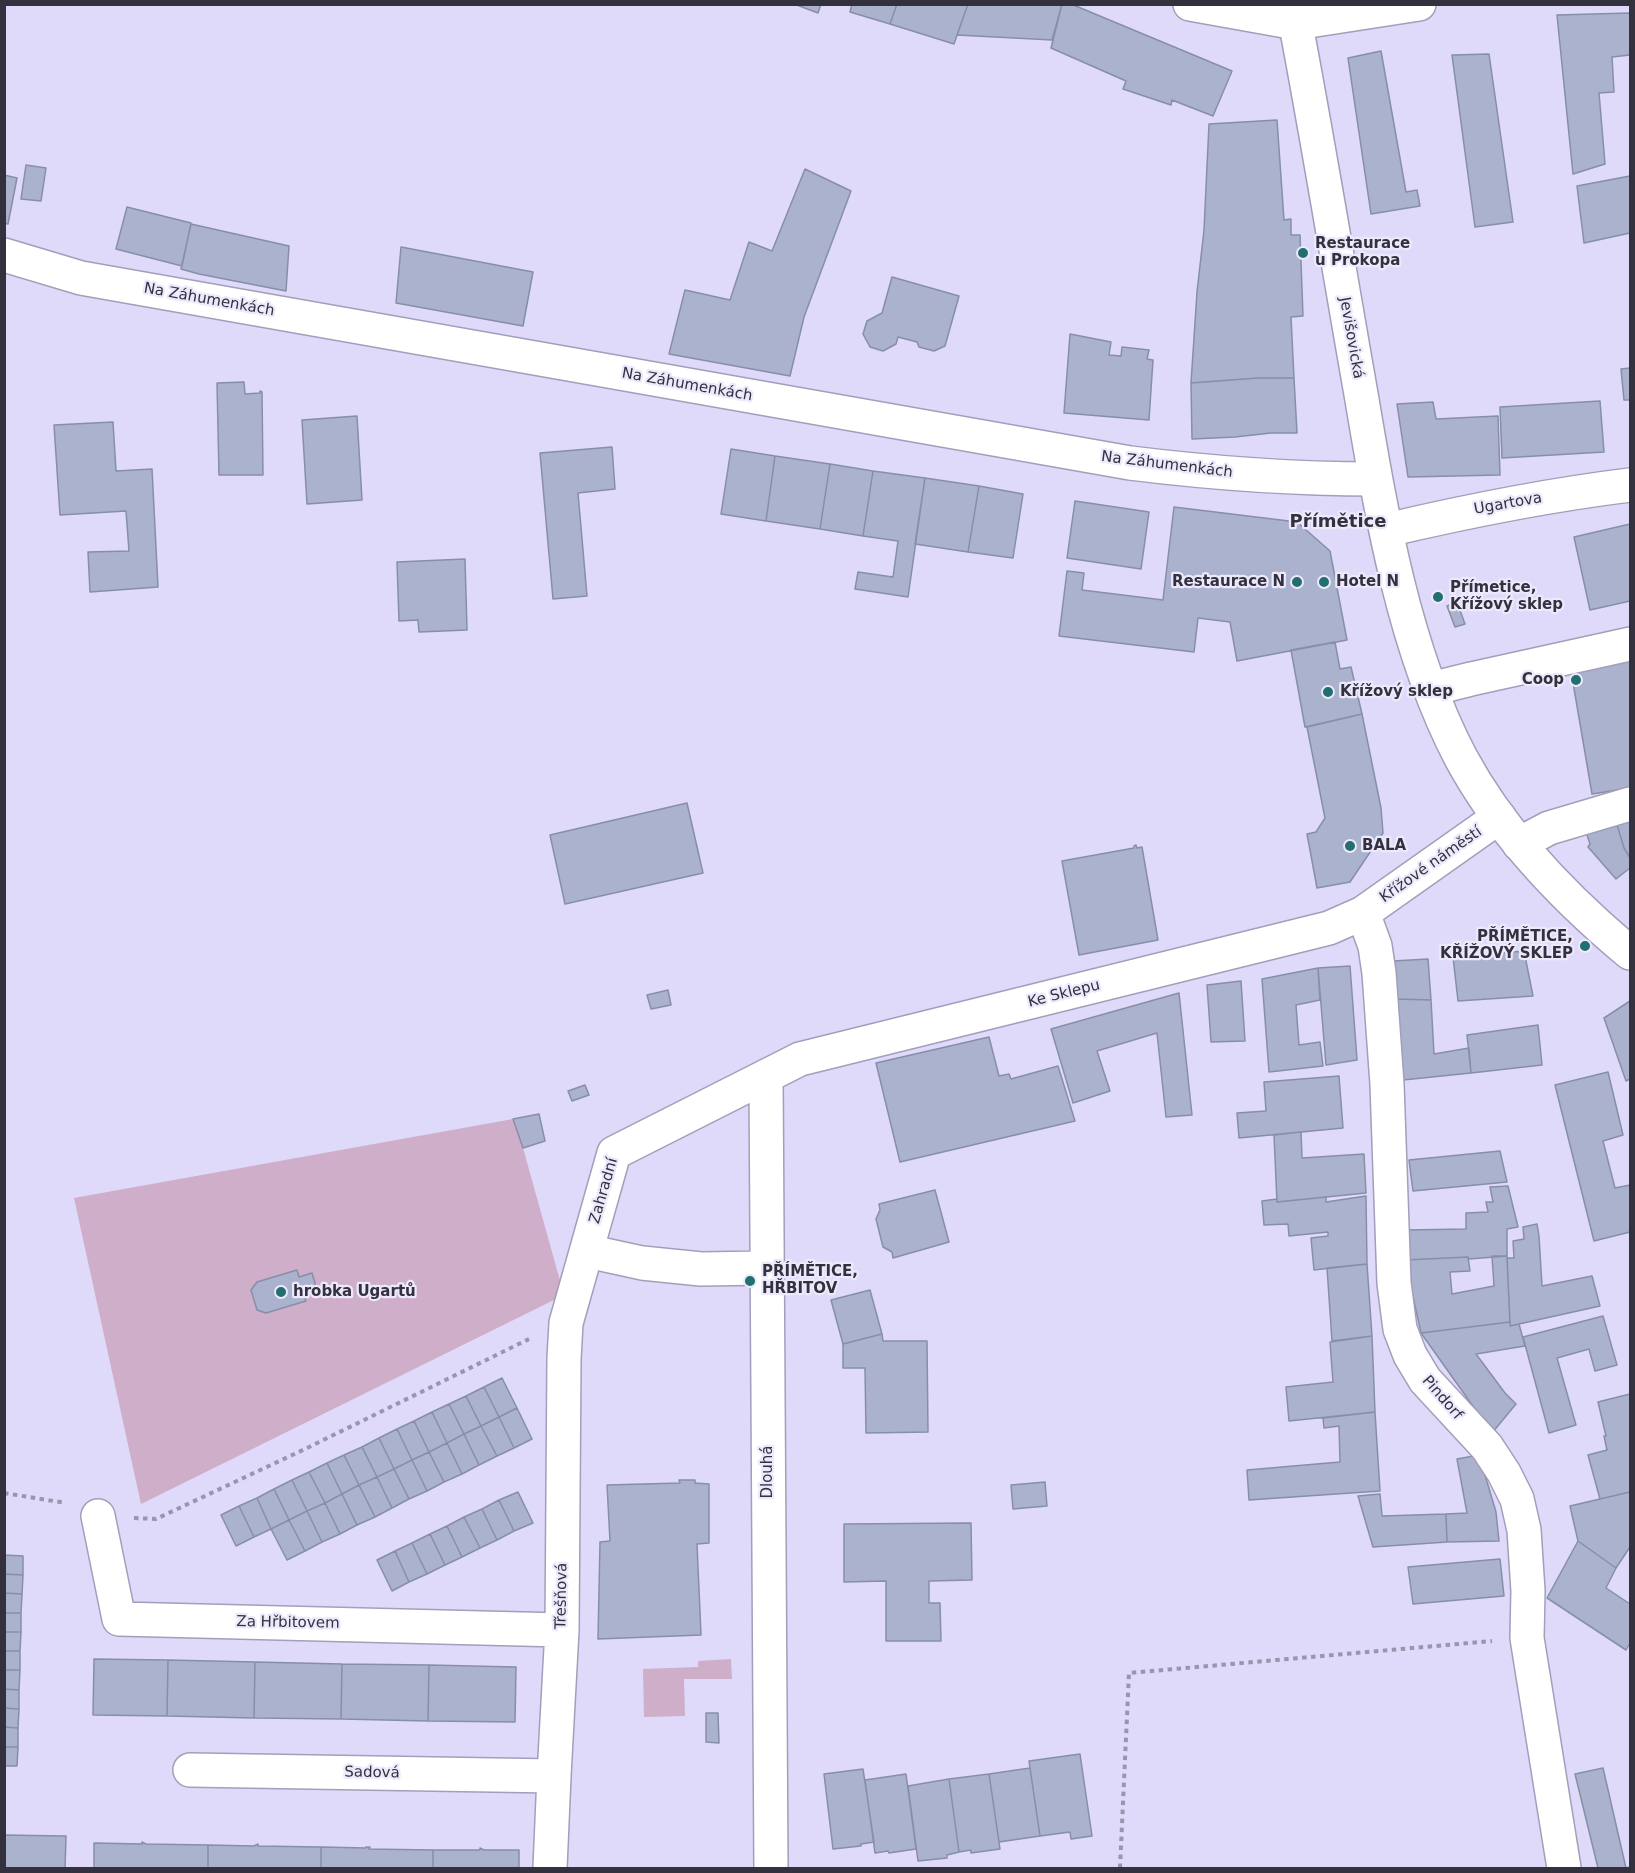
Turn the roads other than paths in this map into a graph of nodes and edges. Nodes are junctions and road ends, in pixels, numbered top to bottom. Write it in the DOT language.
graph roads {
  1 [pos="1190,4"];
  2 [pos="1419,4"];
  3 [pos="1294,14"];
  4 [pos="4,255"];
  5 [pos="1376,479"];
  6 [pos="1630,485"];
  7 [pos="1387,530"];
  8 [pos="1630,644"];
  9 [pos="1431,689"];
  10 [pos="1630,804"];
  11 [pos="1499,817"];
  12 [pos="1519,844"];
  13 [pos="1363,914"];
  14 [pos="1630,953"];
  15 [pos="766,1076"];
  16 [pos="587,1251"];
  17 [pos="766,1268"];
  18 [pos="566,1323"];
  19 [pos="98,1516"];
  20 [pos="562,1630"];
  21 [pos="190,1770"];
  22 [pos="554,1776"];
  23 [pos="550,1869"];
  24 [pos="771,1869"];
  25 [pos="1564,1869"];
  1 -- 3 [label="street"];
  2 -- 3 [label="street"];
  3 -- 5 [label="street, Jevišovická"];
  4 -- 5 [label="street, Na Záhumenkách"];
  5 -- 7 [label="street, Jevišovická"];
  6 -- 7 [label="street, Ugartova"];
  7 -- 9 [label="street"];
  8 -- 9 [label="street"];
  9 -- 11 [label="street"];
  10 -- 12 [label="street"];
  11 -- 12 [label="street"];
  11 -- 13 [label="street, Křížové náměstí"];
  12 -- 14 [label="street"];
  13 -- 15 [label="street, Ke Sklepu"];
  13 -- 25 [label="street, Pindorf"];
  15 -- 16 [label="street, Zahradní"];
  15 -- 17 [label="street, Dlouhá"];
  16 -- 17 [label="street"];
  16 -- 18 [label="street, Zahradní"];
  17 -- 24 [label="street, Dlouhá"];
  18 -- 20 [label="street, Třešňová"];
  19 -- 20 [label="street, Za Hřbitovem"];
  20 -- 22 [label="street, Třešňová"];
  21 -- 22 [label="street, Sadová"];
  22 -- 23 [label="street, Třešňová"];
}
